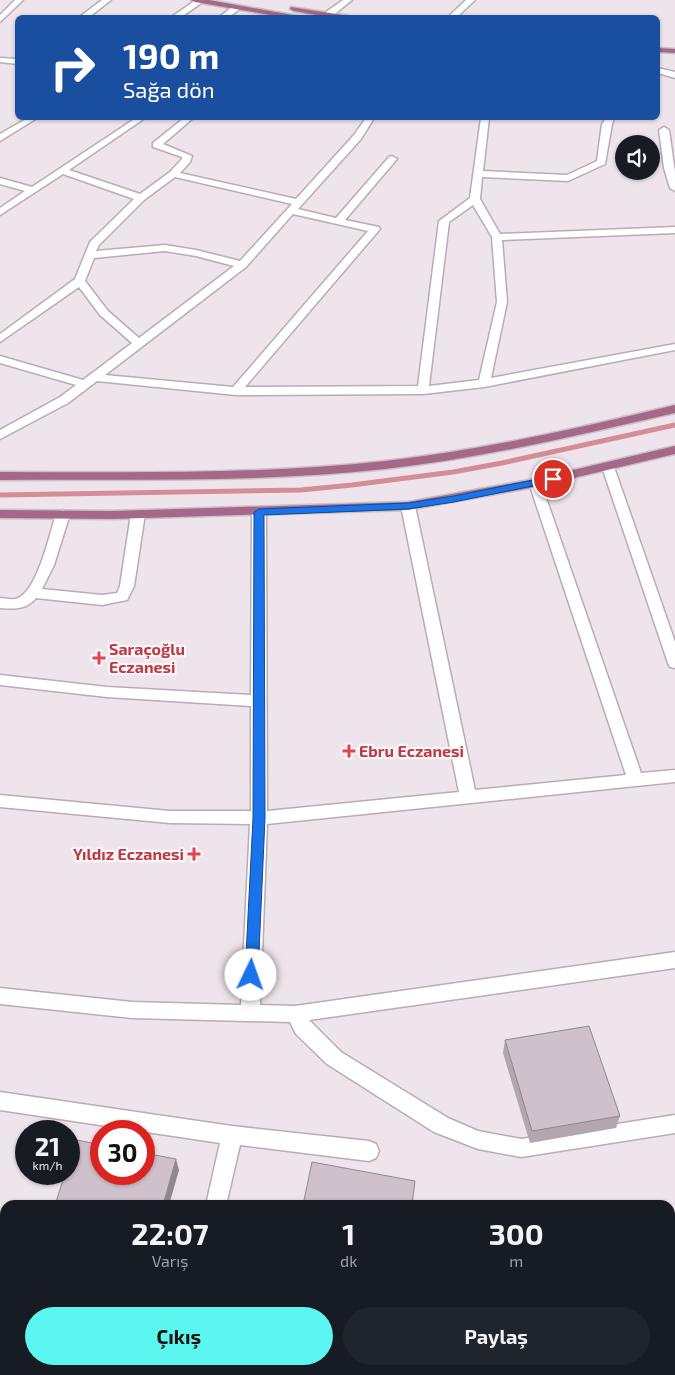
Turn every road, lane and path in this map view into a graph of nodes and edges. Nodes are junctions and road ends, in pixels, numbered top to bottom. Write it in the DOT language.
graph roads {
  1 [pos="107,0"];
  2 [pos="197,0"];
  3 [pos="348,0"];
  4 [pos="471,0"];
  5 [pos="17,1"];
  6 [pos="243,2"];
  7 [pos="329,14"];
  8 [pos="86,15"];
  9 [pos="178,15"];
  10 [pos="226,15"];
  11 [pos="293,15"];
  12 [pos="334,15"];
  13 [pos="454,15"];
  14 [pos="0,20"];
  15 [pos="660,50"];
  16 [pos="675,51"];
  17 [pos="660,58"];
  18 [pos="675,59"];
  19 [pos="0,60"];
  20 [pos="15,62"];
  21 [pos="660,71"];
  22 [pos="675,75"];
  23 [pos="30,120"];
  24 [pos="138,120"];
  25 [pos="187,120"];
  26 [pos="369,120"];
  27 [pos="485,120"];
  28 [pos="609,120"];
  29 [pos="664,130"];
  30 [pos="0,138"];
  31 [pos="392,158"];
  32 [pos="62,171"];
  33 [pos="173,174"];
  34 [pos="479,174"];
  35 [pos="0,181"];
  36 [pos="675,188"];
  37 [pos="33,190"];
  38 [pos="141,198"];
  39 [pos="475,199"];
  40 [pos="295,207"];
  41 [pos="0,212"];
  42 [pos="339,221"];
  43 [pos="675,230"];
  44 [pos="496,238"];
  45 [pos="89,256"];
  46 [pos="242,265"];
  47 [pos="80,281"];
  48 [pos="0,338"];
  49 [pos="139,344"];
  50 [pos="675,347"];
  51 [pos="0,359"];
  52 [pos="90,381"];
  53 [pos="484,383"];
  54 [pos="422,390"];
  55 [pos="236,391"];
  56 [pos="675,409"];
  57 [pos="0,435"];
  58 [pos="675,450"];
  59 [pos="608,467"];
  60 [pos="0,476"];
  61 [pos="535,483"];
  62 [pos="408,506"];
  63 [pos="259,512"];
  64 [pos="0,514"];
  65 [pos="63,514"];
  66 [pos="138,514"];
  67 [pos="34,593"];
  68 [pos="0,603"];
  69 [pos="675,663"];
  70 [pos="0,680"];
  71 [pos="259,701"];
  72 [pos="675,776"];
  73 [pos="636,781"];
  74 [pos="468,797"];
  75 [pos="0,801"];
  76 [pos="259,818"];
  77 [pos="675,960"];
  78 [pos="0,996"];
  79 [pos="250,1014"];
  80 [pos="295,1014"];
  81 [pos="0,1101"];
  82 [pos="675,1124"];
  83 [pos="232,1135"];
  84 [pos="369,1152"];
  85 [pos="217,1200"];
  1 -- 8 [label="street"];
  2 -- 6 [label="main road"];
  2 -- 9 [label="street"];
  3 -- 7 [label="street"];
  4 -- 13 [label="street"];
  5 -- 14 [label="street"];
  6 -- 7 [label="main road"];
  6 -- 10 [label="street"];
  6 -- 11 [label="main road"];
  7 -- 12 [label="main road"];
  15 -- 16 [label="main road"];
  17 -- 18 [label="main road"];
  19 -- 20 [label="street"];
  21 -- 22 [label="street"];
  23 -- 30 [label="street"];
  24 -- 32 [label="street"];
  25 -- 33 [label="street"];
  26 -- 40 [label="street"];
  27 -- 34 [label="street"];
  28 -- 34 [label="street"];
  29 -- 36 [label="street"];
  31 -- 42 [label="street"];
  32 -- 37 [label="street"];
  32 -- 38 [label="street"];
  33 -- 38 [label="street"];
  33 -- 40 [label="street"];
  34 -- 39 [label="street"];
  35 -- 37 [label="street"];
  37 -- 41 [label="street"];
  38 -- 45 [label="street"];
  39 -- 44 [label="street"];
  39 -- 54 [label="street"];
  40 -- 42 [label="street"];
  40 -- 46 [label="street"];
  42 -- 55 [label="street"];
  43 -- 44 [label="street"];
  44 -- 53 [label="street"];
  45 -- 46 [label="street"];
  45 -- 47 [label="street"];
  46 -- 49 [label="street"];
  47 -- 48 [label="street"];
  47 -- 49 [label="street"];
  49 -- 52 [label="street"];
  50 -- 53 [label="street"];
  51 -- 52 [label="street"];
  52 -- 55 [label="street"];
  52 -- 57 [label="street"];
  53 -- 54 [label="street"];
  54 -- 55 [label="street"];
  56 -- 60 [label="main road"];
  58 -- 59 [label="main road"];
  59 -- 61 [label="main road"];
  59 -- 69 [label="street"];
  61 -- 62 [label="main road"];
  61 -- 73 [label="street"];
  62 -- 63 [label="main road"];
  62 -- 74 [label="street"];
  63 -- 66 [label="main road"];
  63 -- 71 [label="street"];
  64 -- 65 [label="main road"];
  65 -- 66 [label="main road"];
  65 -- 67 [label="street"];
  66 -- 67 [label="street"];
  67 -- 68 [label="street"];
  70 -- 71 [label="street"];
  71 -- 76 [label="street"];
  72 -- 73 [label="street"];
  73 -- 74 [label="street"];
  74 -- 76 [label="street"];
  75 -- 76 [label="street"];
  76 -- 79 [label="street"];
  77 -- 80 [label="street"];
  78 -- 79 [label="street"];
  79 -- 80 [label="street"];
  80 -- 82 [label="street"];
  81 -- 83 [label="street"];
  83 -- 84 [label="street"];
  83 -- 85 [label="street"];
}
